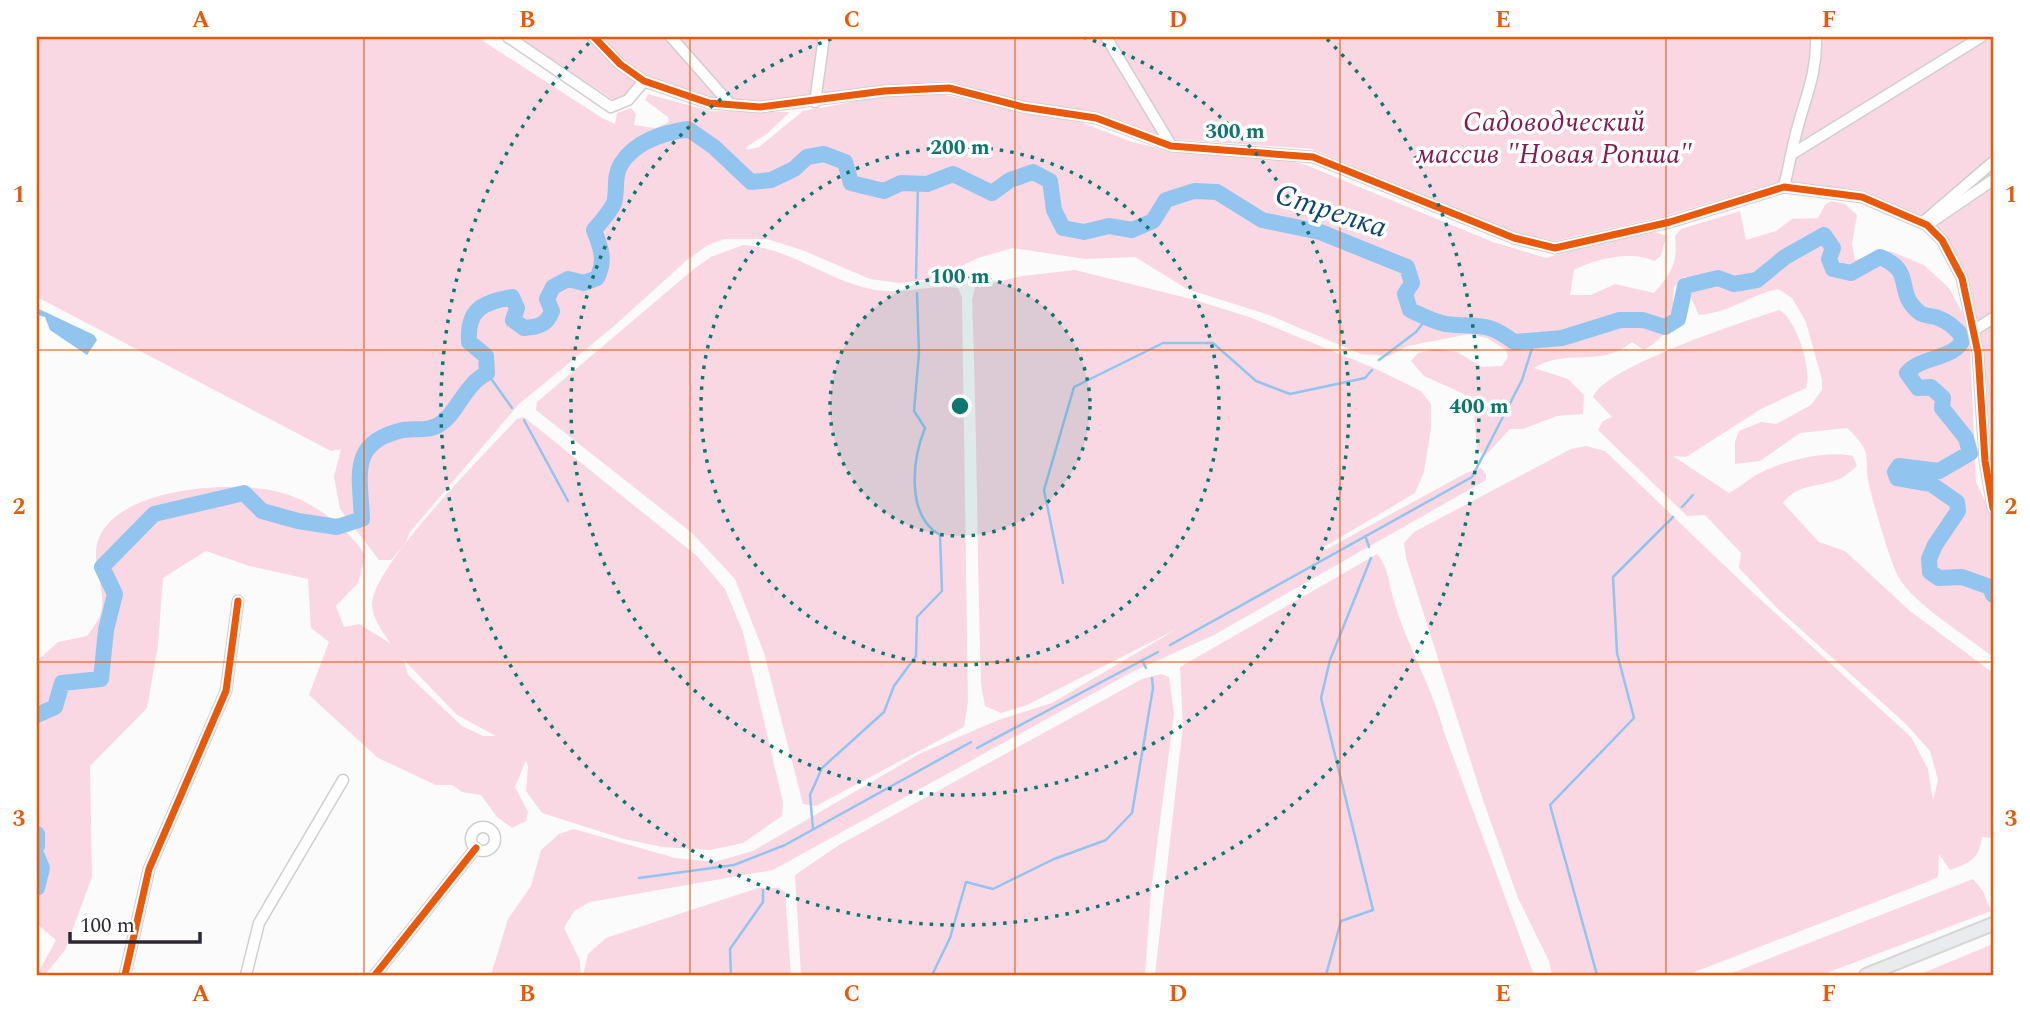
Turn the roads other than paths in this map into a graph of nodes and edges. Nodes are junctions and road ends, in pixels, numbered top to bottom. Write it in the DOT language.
graph roads {
  1 [pos="508,37"];
  2 [pos="594,37"];
  3 [pos="671,37"];
  4 [pos="824,37"];
  5 [pos="1106,37"];
  6 [pos="1816,37"];
  7 [pos="1981,37"];
  8 [pos="644,81"];
  9 [pos="815,102"];
  10 [pos="731,105"];
  11 [pos="1171,146"];
  12 [pos="1792,154"];
  13 [pos="1993,162"];
  14 [pos="1993,180"];
  15 [pos="1784,187"];
  16 [pos="1924,224"];
  17 [pos="1993,318"];
  18 [pos="1973,331"];
  19 [pos="1989,444"];
  20 [pos="1993,508"];
  21 [pos="238,601"];
  22 [pos="343,780"];
  23 [pos="476,848"];
  24 [pos="1993,925"];
  25 [pos="125,975"];
  26 [pos="246,975"];
  27 [pos="375,975"];
  28 [pos="1866,975"];
  1 -- 8 [label="street"];
  2 -- 8 [label="street"];
  3 -- 10 [label="street"];
  4 -- 9 [label="street"];
  5 -- 11 [label="street"];
  6 -- 12 [label="street"];
  7 -- 12 [label="street"];
  8 -- 10 [label="street"];
  9 -- 10 [label="street"];
  9 -- 11 [label="street"];
  11 -- 15 [label="street"];
  12 -- 15 [label="street"];
  13 -- 16 [label="street"];
  14 -- 16 [label="street"];
  15 -- 16 [label="street"];
  16 -- 18 [label="street"];
  17 -- 18 [label="street"];
  18 -- 19 [label="street"];
  19 -- 20 [label="street"];
  21 -- 25 [label="street"];
  22 -- 26 [label="street"];
  23 -- 27 [label="street"];
  24 -- 28 [label="main road"];
}
